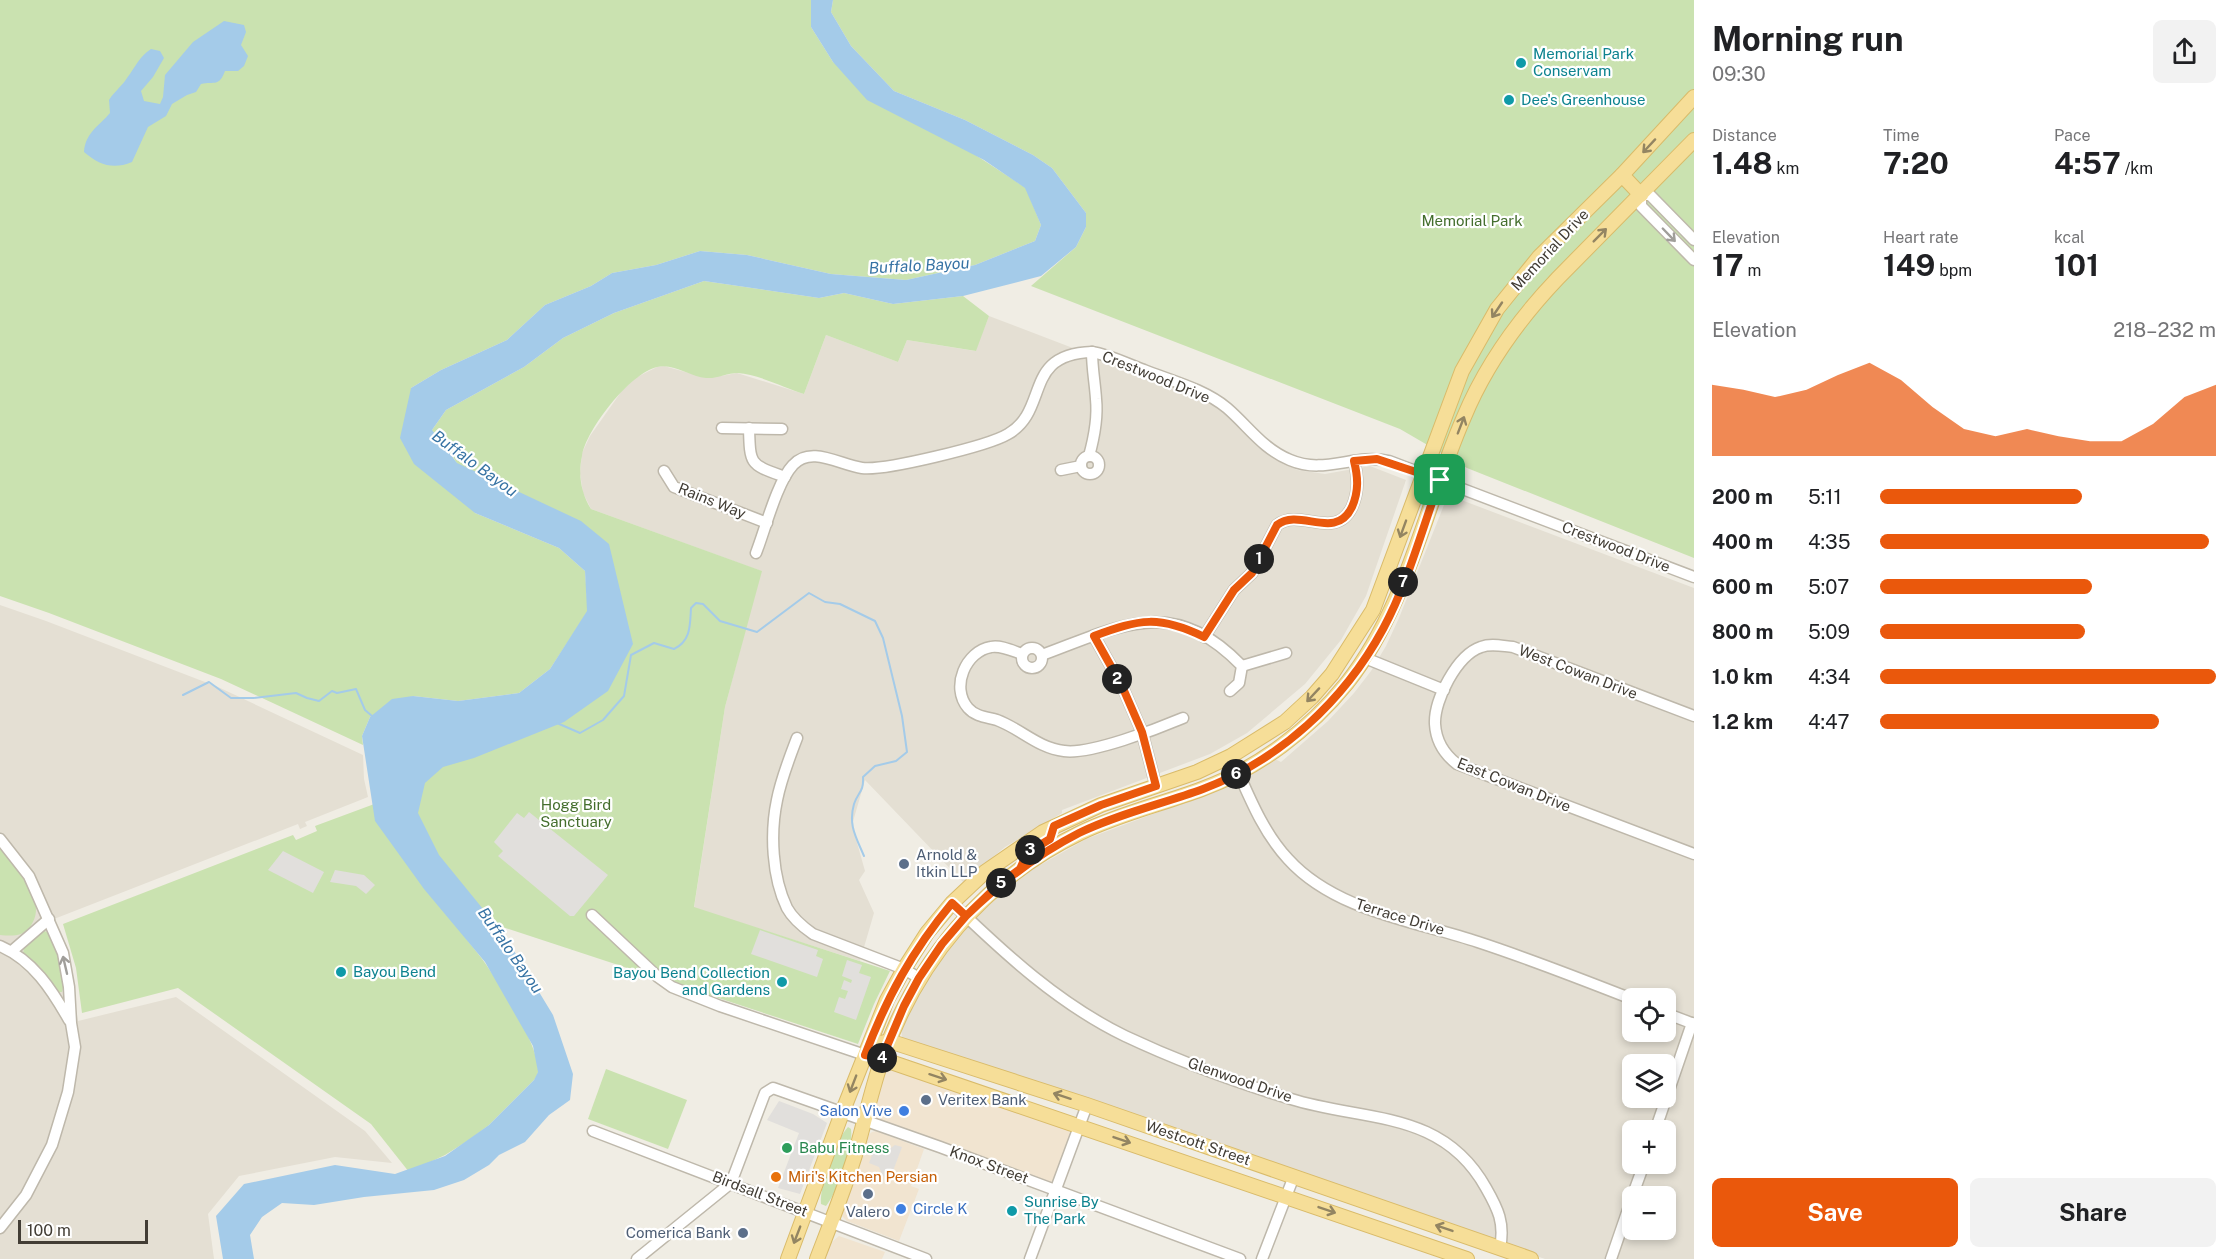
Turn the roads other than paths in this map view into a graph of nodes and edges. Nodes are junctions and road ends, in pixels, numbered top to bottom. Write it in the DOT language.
graph roads {
  1 [pos="1694,97"];
  2 [pos="1694,140"];
  3 [pos="1622,175"];
  4 [pos="1641,195"];
  5 [pos="1694,240"];
  6 [pos="1694,260"];
  7 [pos="1092,352"];
  8 [pos="722,428"];
  9 [pos="749,428"];
  10 [pos="782,429"];
  11 [pos="1089,456"];
  12 [pos="1354,461"];
  13 [pos="1081,466"];
  14 [pos="1061,470"];
  15 [pos="664,471"];
  16 [pos="1423,474"];
  17 [pos="785,477"];
  18 [pos="1440,480"];
  19 [pos="767,523"];
  20 [pos="756,553"];
  21 [pos="1694,577"];
  22 [pos="1373,610"];
  23 [pos="1094,636"];
  24 [pos="1204,637"];
  25 [pos="1286,653"];
  26 [pos="1022,654"];
  27 [pos="1042,655"];
  28 [pos="1365,658"];
  29 [pos="1242,666"];
  30 [pos="1444,690"];
  31 [pos="1230,691"];
  32 [pos="1694,716"];
  33 [pos="1183,718"];
  34 [pos="1285,722"];
  35 [pos="1142,732"];
  36 [pos="1296,735"];
  37 [pos="796,738"];
  38 [pos="1231,756"];
  39 [pos="1239,773"];
  40 [pos="1156,786"];
  41 [pos="1163,802"];
  42 [pos="1054,826"];
  43 [pos="0,839"];
  44 [pos="1694,854"];
  45 [pos="1020,869"];
  46 [pos="952,903"];
  47 [pos="592,915"];
  48 [pos="966,916"];
  49 [pos="49,919"];
  50 [pos="0,946"];
  51 [pos="12,951"];
  52 [pos="904,969"];
  53 [pos="919,978"];
  54 [pos="1622,995"];
  55 [pos="1676,1017"];
  56 [pos="71,1023"];
  57 [pos="1693,1024"];
  58 [pos="889,1041"];
  59 [pos="865,1055"];
  60 [pos="882,1058"];
  61 [pos="994,1075"];
  62 [pos="988,1094"];
  63 [pos="1088,1105"];
  64 [pos="842,1113"];
  65 [pos="864,1120"];
  66 [pos="1659,1120"];
  67 [pos="1080,1126"];
  68 [pos="593,1131"];
  69 [pos="1294,1176"];
  70 [pos="731,1183"];
  71 [pos="1056,1190"];
  72 [pos="1287,1196"];
  73 [pos="806,1212"];
  74 [pos="831,1224"];
  75 [pos="1622,1227"];
  76 [pos="0,1228"];
  77 [pos="1498,1253"];
  78 [pos="637,1259"];
  79 [pos="788,1259"];
  80 [pos="817,1259"];
  81 [pos="926,1259"];
  82 [pos="1030,1259"];
  83 [pos="1240,1259"];
  84 [pos="1262,1259"];
  85 [pos="1467,1259"];
  86 [pos="1531,1259"];
  87 [pos="1611,1259"];
  1 -- 3 [label="main road, Memorial Drive, one-way"];
  2 -- 4 [label="main road, Memorial Drive"];
  3 -- 4 [label="main road"];
  3 -- 16 [label="main road, Memorial Drive, one-way"];
  4 -- 5 [label="street"];
  4 -- 6 [label="street, one-way"];
  18 -- 4 [label="main road, Memorial Drive, one-way"];
  7 -- 11 [label="street"];
  7 -- 12 [label="street, Crestwood Drive"];
  7 -- 17 [label="street, Crestwood Drive"];
  8 -- 9 [label="street"];
  9 -- 10 [label="street"];
  9 -- 17 [label="street"];
  11 -- 13 [label="street"];
  11 -- 13 [label="street"];
  12 -- 16 [label="street, Crestwood Drive"];
  12 -- 24 [label="street"];
  13 -- 14 [label="street"];
  15 -- 19 [label="street, Rains Way"];
  16 -- 18 [label="street, Crestwood Drive"];
  16 -- 22 [label="main road, Memorial Drive, one-way"];
  17 -- 19 [label="street, Crestwood Drive"];
  18 -- 21 [label="street, Crestwood Drive"];
  18 -- 28 [label="main road, Memorial Drive"];
  19 -- 20 [label="street, Crestwood Drive"];
  22 -- 28 [label="main road"];
  22 -- 34 [label="main road, Memorial Drive, one-way"];
  23 -- 24 [label="street"];
  23 -- 27 [label="street"];
  23 -- 35 [label="street"];
  24 -- 29 [label="street"];
  25 -- 29 [label="street"];
  26 -- 27 [label="street"];
  26 -- 27 [label="street"];
  26 -- 35 [label="street"];
  28 -- 30 [label="street"];
  28 -- 36 [label="main road, Memorial Drive"];
  29 -- 31 [label="street"];
  30 -- 32 [label="street, West Cowan Drive"];
  30 -- 44 [label="street, East Cowan Drive"];
  33 -- 35 [label="street"];
  34 -- 36 [label="main road"];
  34 -- 38 [label="main road, Memorial Drive"];
  35 -- 40 [label="street"];
  36 -- 39 [label="main road, Memorial Drive"];
  37 -- 52 [label="street"];
  38 -- 39 [label="street, Terrace Drive"];
  38 -- 40 [label="main road, Memorial Drive"];
  39 -- 41 [label="main road, Memorial Drive"];
  39 -- 54 [label="street, Terrace Drive"];
  40 -- 41 [label="main road"];
  40 -- 42 [label="main road, Memorial Drive"];
  41 -- 45 [label="main road, Memorial Drive"];
  42 -- 45 [label="main road"];
  42 -- 46 [label="main road, Memorial Drive"];
  43 -- 49 [label="street"];
  45 -- 48 [label="main road, Memorial Drive"];
  46 -- 48 [label="street, Glenwood Drive"];
  46 -- 52 [label="main road, Memorial Drive"];
  47 -- 59 [label="street, Westcott Street"];
  48 -- 53 [label="main road, Memorial Drive"];
  48 -- 77 [label="street, Glenwood Drive"];
  49 -- 51 [label="street"];
  56 -- 49 [label="street, one-way"];
  50 -- 51 [label="street"];
  51 -- 56 [label="street"];
  52 -- 53 [label="street"];
  52 -- 59 [label="main road, Memorial Drive"];
  53 -- 58 [label="main road, Memorial Drive"];
  55 -- 57 [label="street"];
  56 -- 76 [label="street"];
  57 -- 66 [label="street"];
  58 -- 59 [label="main road"];
  58 -- 60 [label="main road, Memorial Drive"];
  58 -- 61 [label="main road, Westcott Street"];
  59 -- 60 [label="main road, Westcott Street"];
  59 -- 64 [label="main road, Memorial Drive, one-way"];
  60 -- 62 [label="main road, Westcott Street, one-way"];
  60 -- 65 [label="main road, Memorial Drive"];
  61 -- 62 [label="main road"];
  63 -- 61 [label="main road, Westcott Street, one-way"];
  62 -- 67 [label="main road, Westcott Street"];
  63 -- 67 [label="street"];
  63 -- 69 [label="main road, Westcott Street"];
  64 -- 65 [label="street, Knox Street"];
  64 -- 70 [label="street, Knox Street"];
  64 -- 73 [label="main road, Memorial Drive"];
  65 -- 71 [label="street, Knox Street"];
  65 -- 74 [label="main road, Memorial Drive"];
  67 -- 71 [label="street"];
  67 -- 72 [label="main road, Westcott Street, one-way"];
  68 -- 70 [label="street, Birdsall Street"];
  69 -- 72 [label="street"];
  77 -- 69 [label="main road, Westcott Street, one-way"];
  70 -- 73 [label="street, Birdsall Street"];
  70 -- 78 [label="street"];
  71 -- 82 [label="street"];
  71 -- 83 [label="street, Knox Street"];
  72 -- 84 [label="street"];
  72 -- 85 [label="main road, Westcott Street, one-way"];
  73 -- 74 [label="street, Birdsall Street"];
  73 -- 79 [label="main road, Memorial Drive, one-way"];
  74 -- 80 [label="main road, Memorial Drive"];
  74 -- 81 [label="street, Birdsall Street"];
  75 -- 87 [label="street"];
  77 -- 86 [label="main road, Westcott Street"];
}
